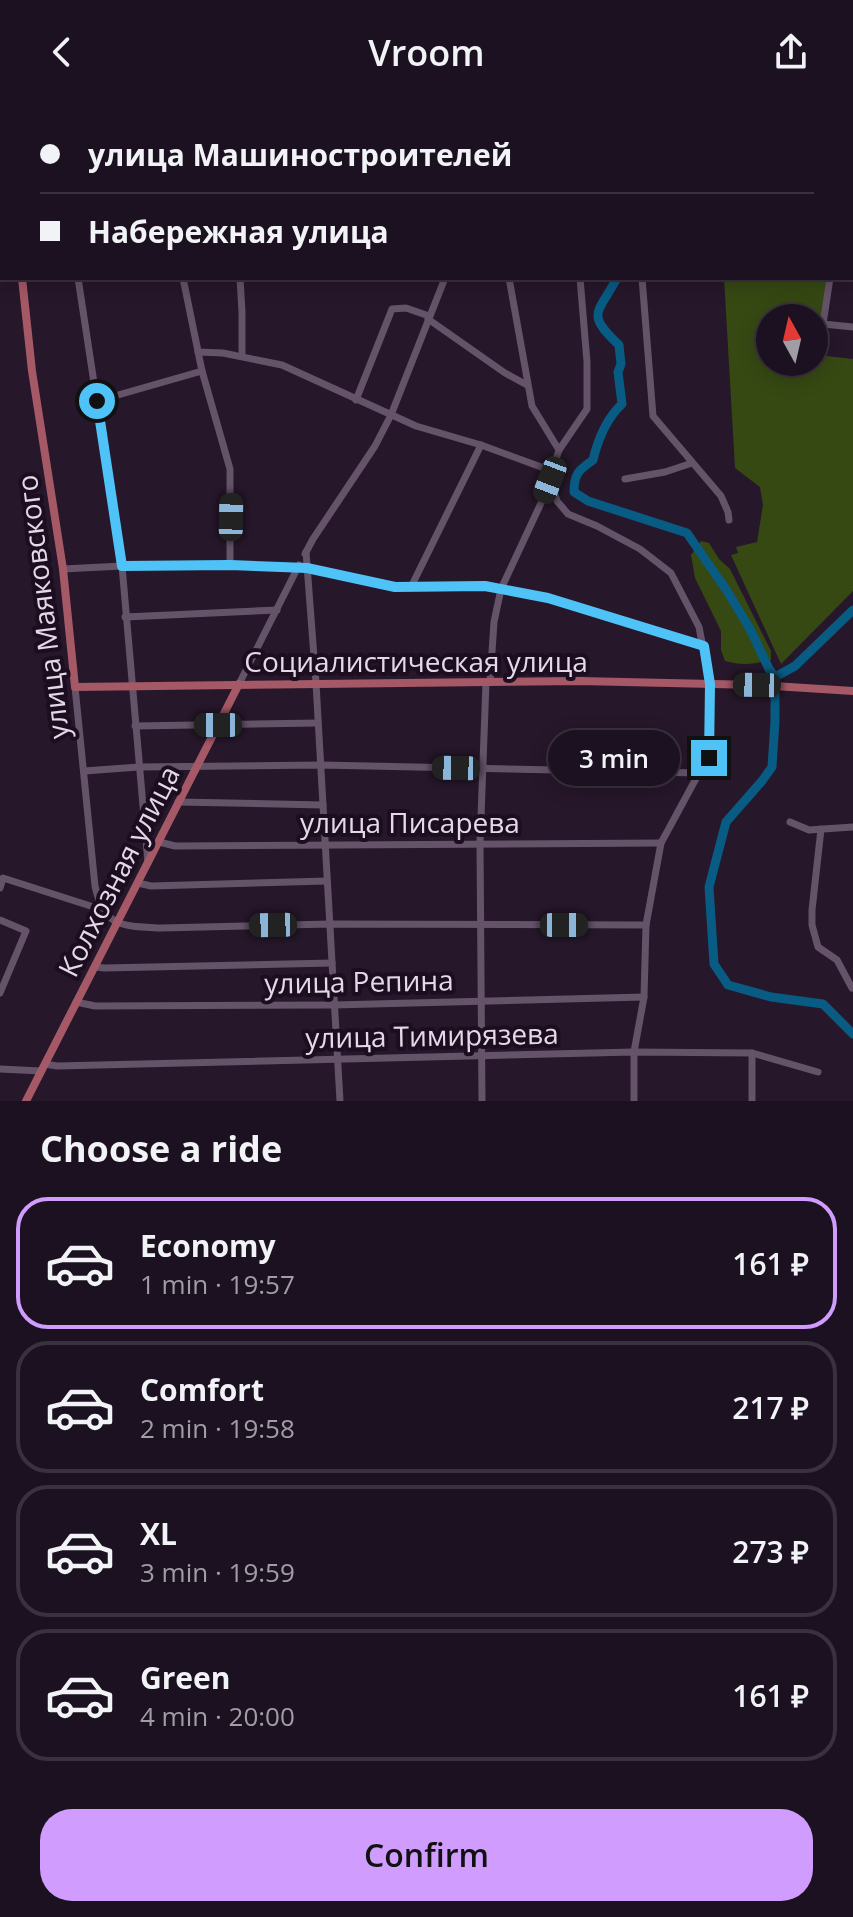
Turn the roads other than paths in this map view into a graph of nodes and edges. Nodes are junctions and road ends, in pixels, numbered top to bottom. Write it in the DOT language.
graph roads {
  1 [pos="22,280"];
  2 [pos="78,280"];
  3 [pos="183,280"];
  4 [pos="240,280"];
  5 [pos="444,280"];
  6 [pos="509,280"];
  7 [pos="580,280"];
  8 [pos="642,280"];
  9 [pos="830,280"];
  10 [pos="429,318"];
  11 [pos="853,327"];
  12 [pos="198,352"];
  13 [pos="242,356"];
  14 [pos="202,371"];
  15 [pos="527,385"];
  16 [pos="356,400"];
  17 [pos="97,401"];
  18 [pos="391,415"];
  19 [pos="481,445"];
  20 [pos="559,450"];
  21 [pos="692,463"];
  22 [pos="551,475"];
  23 [pos="625,479"];
  24 [pos="729,520"];
  25 [pos="230,565"];
  26 [pos="122,566"];
  27 [pos="302,568"];
  28 [pos="63,569"];
  29 [pos="411,587"];
  30 [pos="501,589"];
  31 [pos="277,610"];
  32 [pos="125,617"];
  33 [pos="704,646"];
  34 [pos="488,682"];
  35 [pos="316,683"];
  36 [pos="239,684"];
  37 [pos="710,684"];
  38 [pos="131,686"];
  39 [pos="75,687"];
  40 [pos="853,691"];
  41 [pos="318,723"];
  42 [pos="218,725"];
  43 [pos="135,726"];
  44 [pos="321,765"];
  45 [pos="197,766"];
  46 [pos="139,767"];
  47 [pos="483,768"];
  48 [pos="84,771"];
  49 [pos="699,773"];
  50 [pos="178,802"];
  51 [pos="323,805"];
  52 [pos="790,822"];
  53 [pos="145,825"];
  54 [pos="853,827"];
  55 [pos="821,829"];
  56 [pos="165,830"];
  57 [pos="159,842"];
  58 [pos="661,843"];
  59 [pos="325,844"];
  60 [pos="480,844"];
  61 [pos="148,863"];
  62 [pos="327,881"];
  63 [pos="138,883"];
  64 [pos="0,888"];
  65 [pos="103,910"];
  66 [pos="0,920"];
  67 [pos="117,922"];
  68 [pos="330,924"];
  69 [pos="481,924"];
  70 [pos="646,925"];
  71 [pos="332,963"];
  72 [pos="95,967"];
  73 [pos="852,988"];
  74 [pos="0,993"];
  75 [pos="644,997"];
  76 [pos="482,1001"];
  77 [pos="76,1002"];
  78 [pos="334,1005"];
  79 [pos="634,1052"];
  80 [pos="752,1053"];
  81 [pos="482,1056"];
  82 [pos="337,1059"];
  83 [pos="43,1068"];
  84 [pos="0,1069"];
  85 [pos="818,1072"];
  86 [pos="26,1101"];
  87 [pos="340,1101"];
  88 [pos="482,1101"];
  89 [pos="634,1101"];
  90 [pos="752,1101"];
  1 -- 28 [label="main road, улица Маяковского"];
  2 -- 17 [label="street"];
  3 -- 12 [label="street"];
  4 -- 13 [label="street"];
  5 -- 10 [label="street, Колхозная улица"];
  6 -- 15 [label="street"];
  7 -- 20 [label="street"];
  8 -- 21 [label="street"];
  9 -- 11 [label="street"];
  10 -- 15 [label="street"];
  10 -- 16 [label="street"];
  10 -- 18 [label="street, Колхозная улица"];
  12 -- 13 [label="street"];
  12 -- 14 [label="street"];
  13 -- 16 [label="street"];
  14 -- 17 [label="street"];
  14 -- 25 [label="street"];
  15 -- 20 [label="street"];
  16 -- 18 [label="street"];
  17 -- 26 [label="street"];
  18 -- 19 [label="street"];
  18 -- 27 [label="street, Колхозная улица"];
  19 -- 22 [label="street"];
  19 -- 29 [label="street"];
  20 -- 22 [label="street"];
  21 -- 23 [label="street"];
  21 -- 24 [label="street"];
  22 -- 30 [label="street"];
  22 -- 33 [label="street"];
  25 -- 26 [label="street"];
  25 -- 27 [label="street"];
  26 -- 28 [label="street"];
  26 -- 32 [label="street"];
  27 -- 29 [label="street"];
  27 -- 31 [label="street, Колхозная улица"];
  27 -- 35 [label="street"];
  28 -- 39 [label="main road, улица Маяковского"];
  29 -- 30 [label="street"];
  30 -- 33 [label="street"];
  30 -- 34 [label="street"];
  31 -- 32 [label="street"];
  31 -- 36 [label="street, Колхозная улица"];
  32 -- 38 [label="street"];
  33 -- 37 [label="street"];
  34 -- 35 [label="main road, Социалистическая улица"];
  34 -- 37 [label="main road, Социалистическая улица"];
  34 -- 47 [label="street"];
  35 -- 36 [label="main road, Социалистическая улица"];
  35 -- 41 [label="street"];
  36 -- 38 [label="main road, Социалистическая улица"];
  36 -- 42 [label="main road, Колхозная улица"];
  37 -- 40 [label="main road, Социалистическая улица"];
  37 -- 49 [label="street"];
  38 -- 39 [label="main road, Социалистическая улица"];
  38 -- 43 [label="street"];
  39 -- 48 [label="street, улица Маяковского"];
  41 -- 42 [label="street"];
  41 -- 44 [label="street"];
  42 -- 43 [label="street"];
  42 -- 45 [label="main road, Колхозная улица"];
  43 -- 46 [label="street"];
  44 -- 45 [label="street"];
  44 -- 47 [label="street"];
  44 -- 51 [label="street"];
  45 -- 46 [label="street"];
  45 -- 50 [label="main road, Колхозная улица"];
  46 -- 48 [label="street"];
  46 -- 53 [label="street"];
  47 -- 49 [label="street"];
  47 -- 60 [label="street"];
  48 -- 65 [label="street, улица Маяковского"];
  49 -- 58 [label="street"];
  50 -- 51 [label="street"];
  50 -- 56 [label="main road, Колхозная улица"];
  51 -- 59 [label="street"];
  52 -- 55 [label="street"];
  53 -- 56 [label="street"];
  53 -- 61 [label="street"];
  54 -- 55 [label="street"];
  55 -- 73 [label="street"];
  56 -- 57 [label="main road, Колхозная улица"];
  57 -- 59 [label="street, улица Писарева"];
  57 -- 61 [label="main road, Колхозная улица"];
  58 -- 60 [label="street, улица Писарева"];
  58 -- 70 [label="street"];
  59 -- 60 [label="street, улица Писарева"];
  59 -- 62 [label="street"];
  60 -- 69 [label="street"];
  61 -- 63 [label="main road, Колхозная улица"];
  62 -- 63 [label="street"];
  62 -- 68 [label="street"];
  63 -- 67 [label="main road, Колхозная улица"];
  64 -- 65 [label="street"];
  65 -- 67 [label="street"];
  66 -- 74 [label="street"];
  67 -- 68 [label="street"];
  67 -- 72 [label="main road, Колхозная улица"];
  68 -- 69 [label="street"];
  68 -- 71 [label="street"];
  69 -- 70 [label="street"];
  69 -- 76 [label="street"];
  70 -- 75 [label="street"];
  71 -- 72 [label="street"];
  71 -- 78 [label="street"];
  72 -- 77 [label="main road, Колхозная улица"];
  75 -- 76 [label="street, улица Репина"];
  75 -- 79 [label="street"];
  76 -- 78 [label="street, улица Репина"];
  76 -- 81 [label="street"];
  77 -- 78 [label="street, улица Репина"];
  77 -- 83 [label="main road, Колхозная улица"];
  78 -- 82 [label="street"];
  79 -- 80 [label="street, улица Тимирязева"];
  79 -- 81 [label="street, улица Тимирязева"];
  79 -- 89 [label="street"];
  80 -- 85 [label="street, улица Тимирязева"];
  80 -- 90 [label="street"];
  81 -- 82 [label="street, улица Тимирязева"];
  81 -- 88 [label="street"];
  82 -- 83 [label="street, улица Тимирязева"];
  82 -- 87 [label="street"];
  83 -- 84 [label="street, улица Тимирязева"];
  83 -- 86 [label="main road, Колхозная улица"];
}
